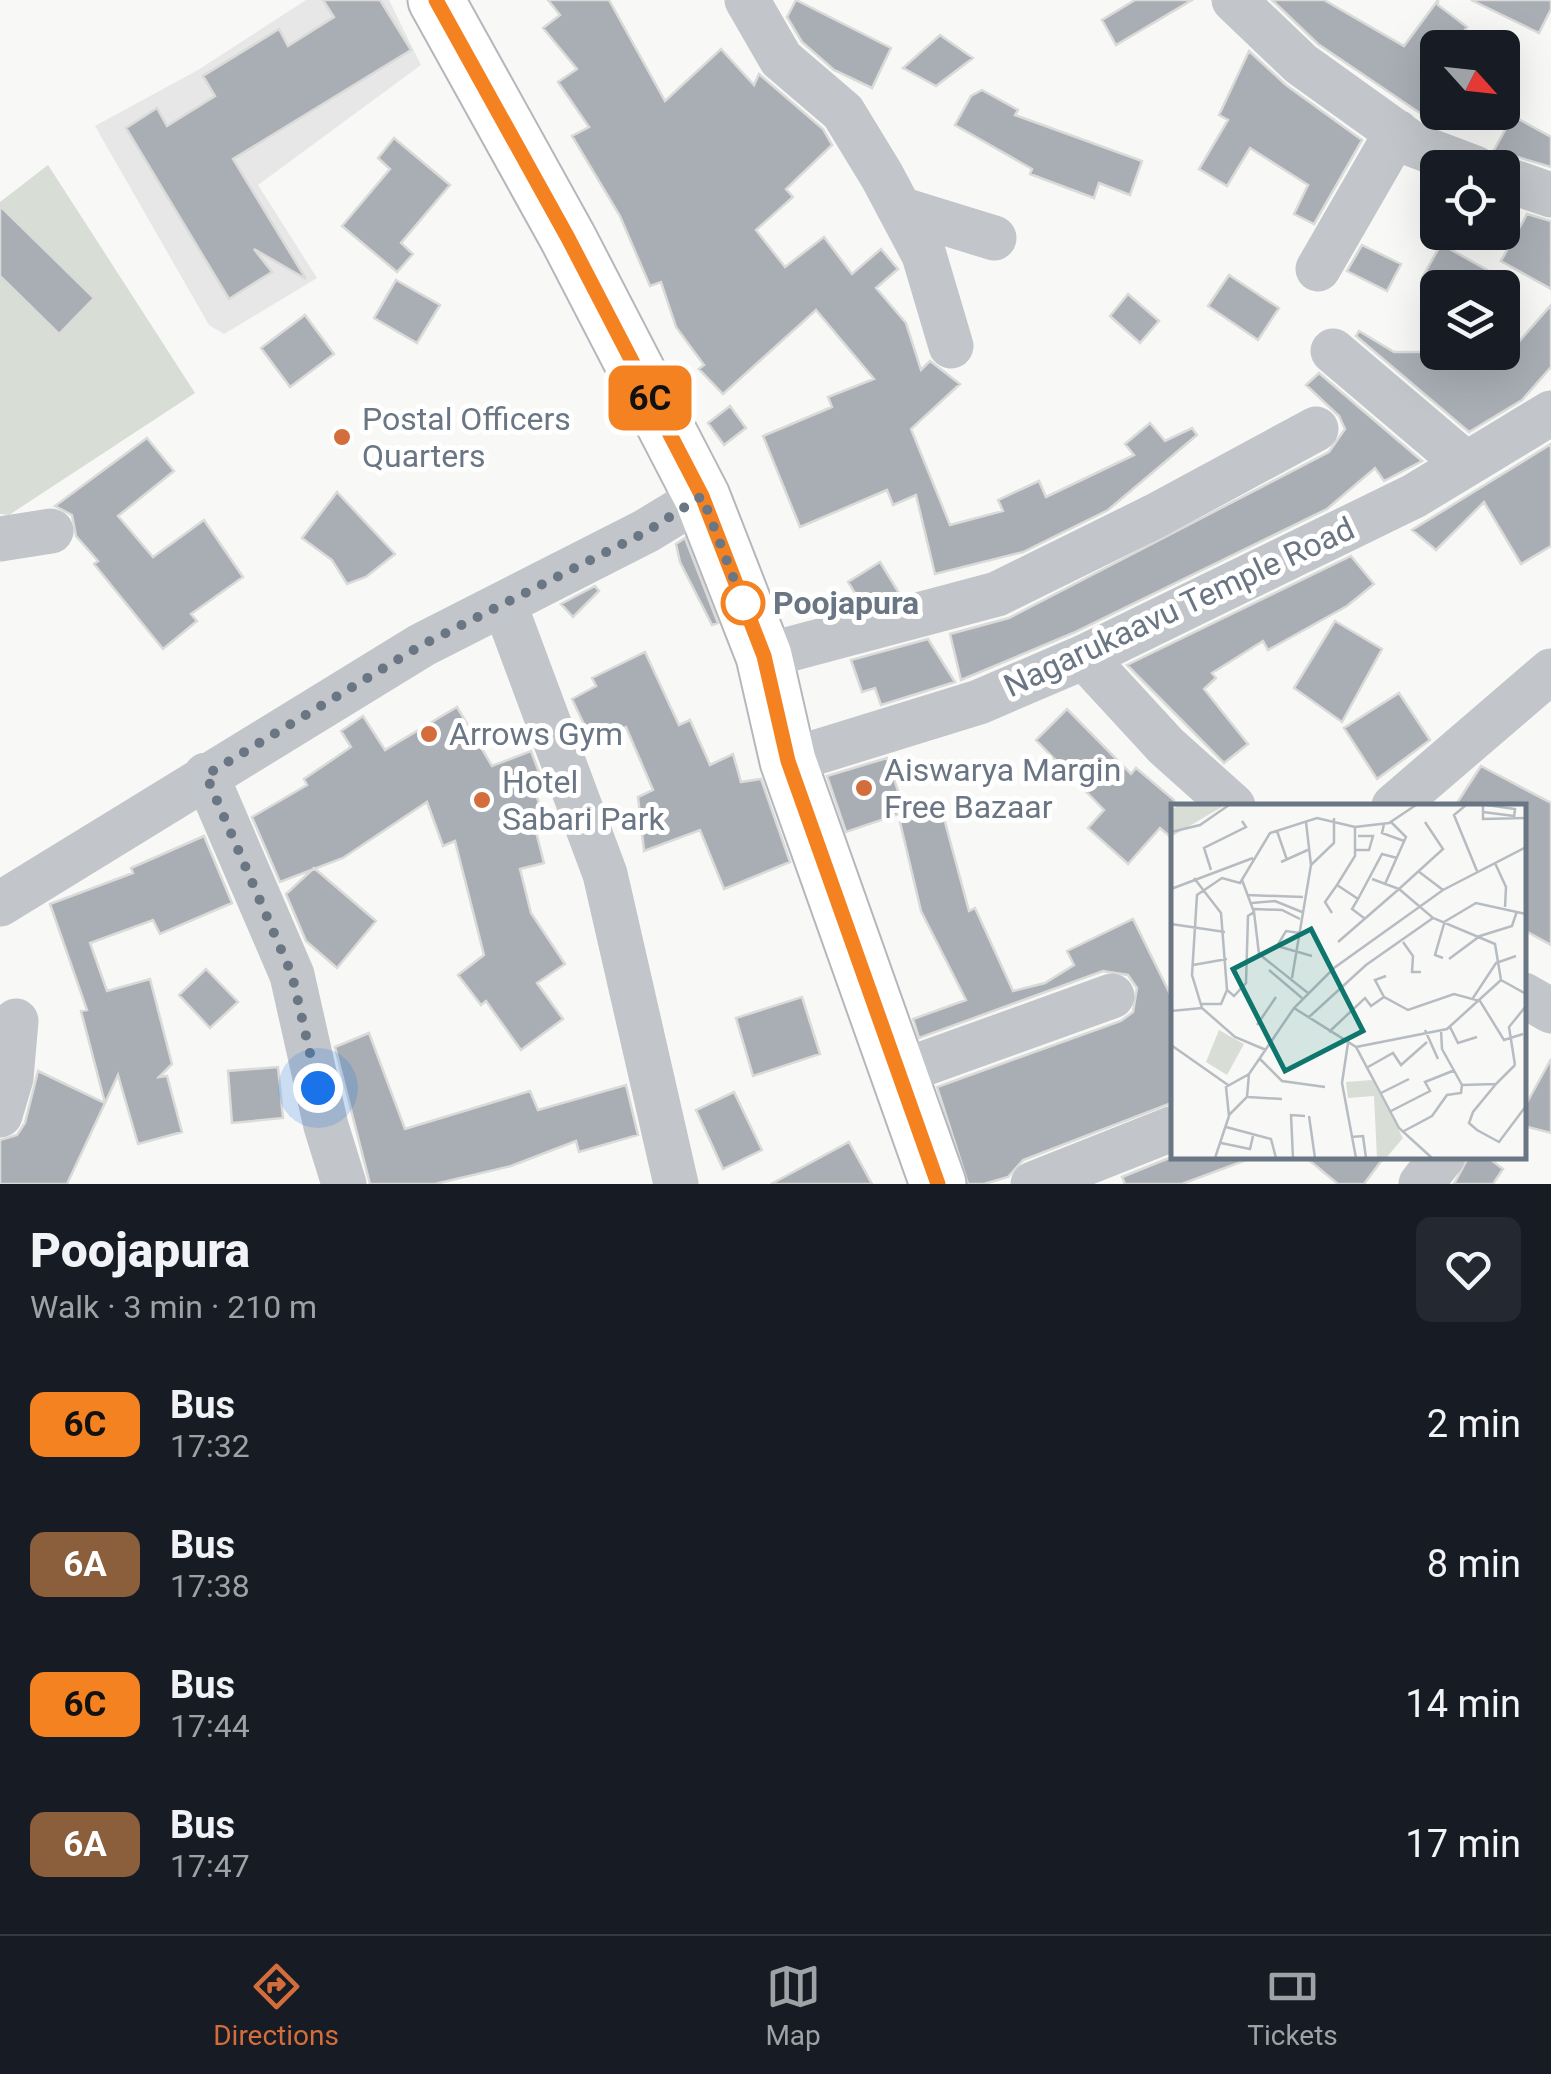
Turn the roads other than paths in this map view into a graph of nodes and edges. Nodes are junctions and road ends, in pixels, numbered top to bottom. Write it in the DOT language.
graph roads {
  1 [pos="747,0"];
  2 [pos="1242,3"];
  3 [pos="445,4"];
  4 [pos="1397,132"];
  5 [pos="1429,150"];
  6 [pos="1520,184"];
  7 [pos="1551,195"];
  8 [pos="900,209"];
  9 [pos="994,238"];
  10 [pos="1318,269"];
  11 [pos="951,346"];
  12 [pos="1333,351"];
  13 [pos="1551,413"];
  14 [pos="1316,430"];
  15 [pos="1465,463"];
  16 [pos="702,496"];
  17 [pos="51,530"];
  18 [pos="0,540"];
  19 [pos="504,603"];
  20 [pos="764,656"];
  21 [pos="1084,657"];
  22 [pos="1551,671"];
  23 [pos="788,761"];
  24 [pos="206,775"];
  25 [pos="1231,804"];
  26 [pos="1396,804"];
  27 [pos="0,904"];
  28 [pos="1112,996"];
  29 [pos="16,1022"];
  30 [pos="901,1072"];
  31 [pos="0,1115"];
  32 [pos="1171,1129"];
  33 [pos="1440,1159"];
  34 [pos="344,1184"];
  35 [pos="676,1184"];
  36 [pos="938,1184"];
  37 [pos="1032,1184"];
  38 [pos="1421,1184"];
  1 -- 8 [label="street"];
  2 -- 4 [label="street"];
  3 -- 16 [label="main road"];
  4 -- 5 [label="street"];
  4 -- 10 [label="street"];
  6 -- 7 [label="street"];
  8 -- 9 [label="street"];
  8 -- 11 [label="street"];
  12 -- 15 [label="street"];
  13 -- 15 [label="street, Nagarukaavu Temple Road"];
  14 -- 20 [label="street"];
  15 -- 21 [label="street, Nagarukaavu Temple Road"];
  16 -- 19 [label="street"];
  16 -- 20 [label="main road"];
  17 -- 18 [label="street"];
  19 -- 24 [label="street"];
  19 -- 35 [label="street"];
  20 -- 23 [label="main road"];
  21 -- 23 [label="street, Nagarukaavu Temple Road"];
  21 -- 25 [label="street"];
  22 -- 26 [label="street"];
  23 -- 30 [label="main road"];
  24 -- 27 [label="street"];
  24 -- 34 [label="street"];
  28 -- 30 [label="street"];
  29 -- 31 [label="street"];
  30 -- 36 [label="main road"];
  32 -- 37 [label="street"];
  33 -- 38 [label="street"];
}
